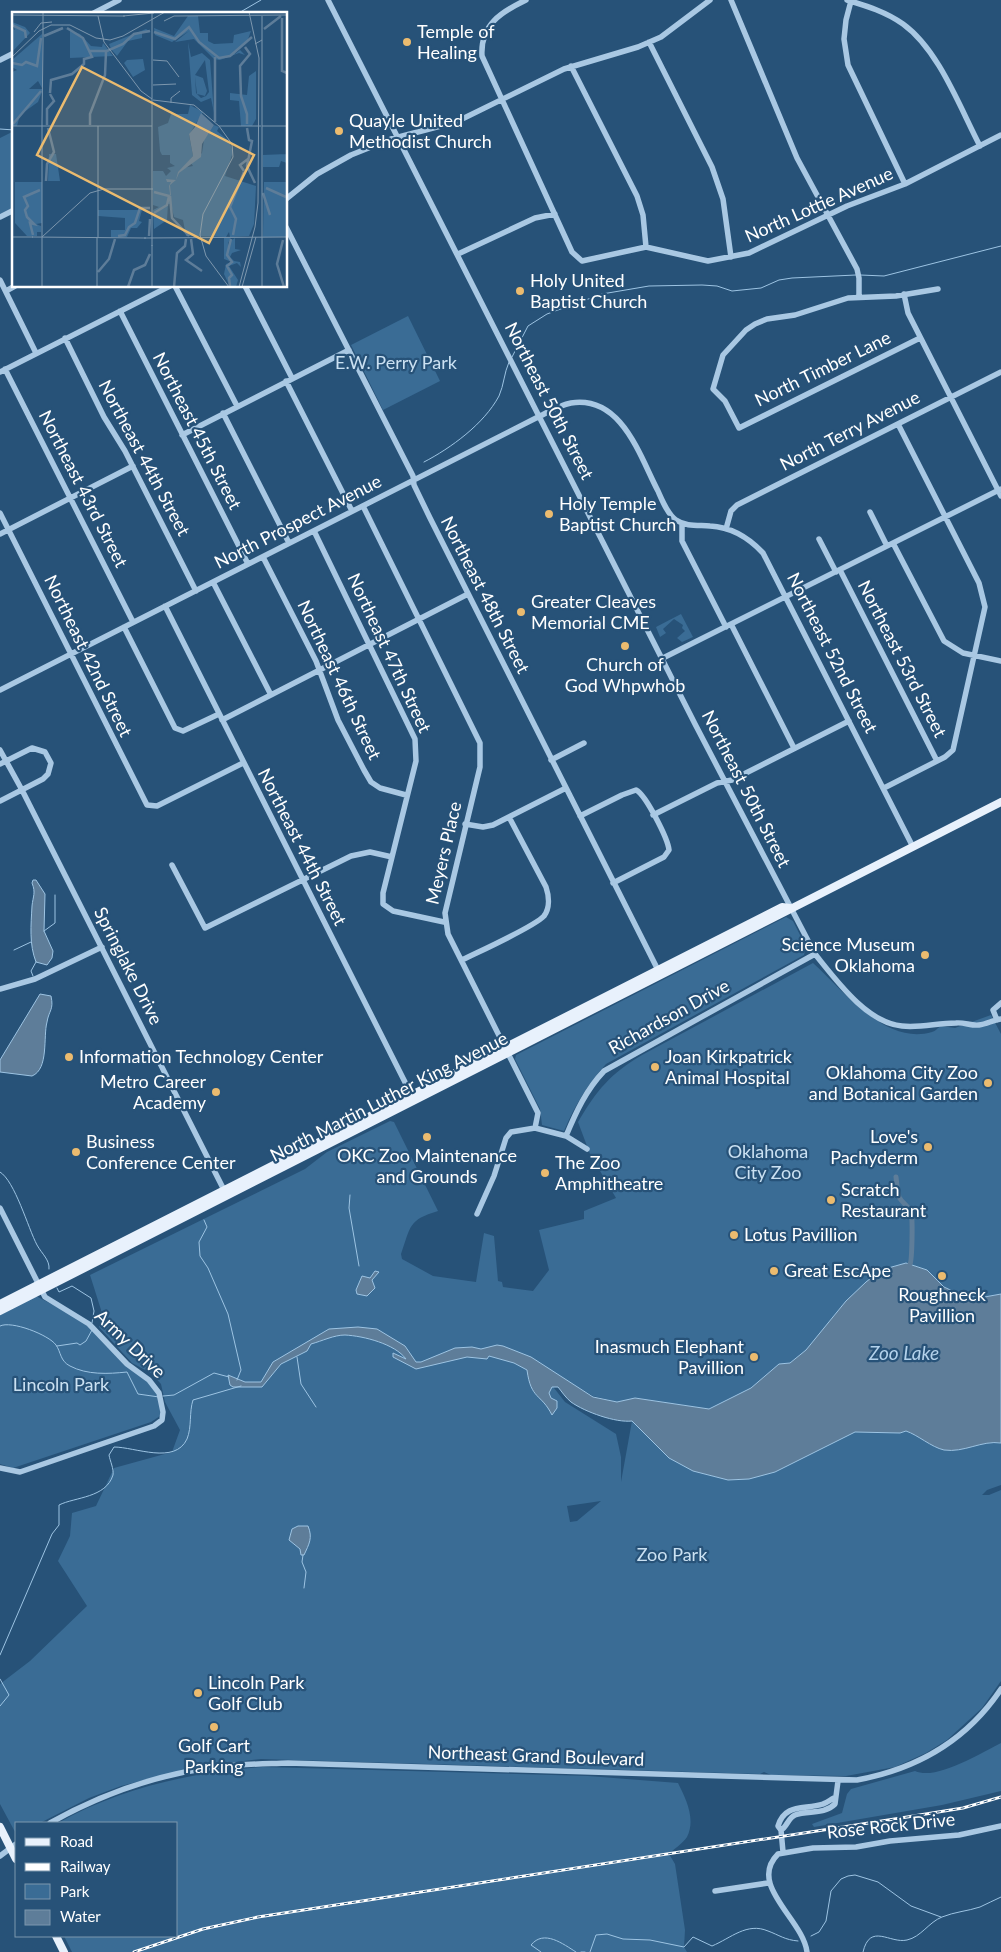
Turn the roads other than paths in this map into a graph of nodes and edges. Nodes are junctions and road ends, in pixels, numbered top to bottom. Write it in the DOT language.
graph roads {
  1 [pos="119,0"];
  2 [pos="328,0"];
  3 [pos="526,0"];
  4 [pos="710,0"];
  5 [pos="731,0"];
  6 [pos="849,1"];
  7 [pos="96,12"];
  8 [pos="649,42"];
  9 [pos="0,51"];
  10 [pos="2,59"];
  11 [pos="571,66"];
  12 [pos="502,99"];
  13 [pos="1001,136"];
  14 [pos="398,137"];
  15 [pos="980,146"];
  16 [pos="905,184"];
  17 [pos="288,197"];
  18 [pos="12,211"];
  19 [pos="555,214"];
  20 [pos="827,215"];
  21 [pos="0,218"];
  22 [pos="288,231"];
  23 [pos="646,247"];
  24 [pos="458,254"];
  25 [pos="731,258"];
  26 [pos="0,280"];
  27 [pos="12,288"];
  28 [pos="166,288"];
  29 [pos="176,288"];
  30 [pos="246,288"];
  31 [pos="938,289"];
  32 [pos="6,293"];
  33 [pos="904,294"];
  34 [pos="859,296"];
  35 [pos="0,298"];
  36 [pos="120,311"];
  37 [pos="65,338"];
  38 [pos="920,338"];
  39 [pos="349,350"];
  40 [pos="36,353"];
  41 [pos="3,370"];
  42 [pos="1001,372"];
  43 [pos="289,380"];
  44 [pos="951,398"];
  45 [pos="237,406"];
  46 [pos="223,413"];
  47 [pos="540,416"];
  48 [pos="898,424"];
  49 [pos="182,435"];
  50 [pos="133,466"];
  51 [pos="413,480"];
  52 [pos="1000,492"];
  53 [pos="70,498"];
  54 [pos="363,506"];
  55 [pos="352,512"];
  56 [pos="870,512"];
  57 [pos="0,513"];
  58 [pos="945,517"];
  59 [pos="682,523"];
  60 [pos="726,529"];
  61 [pos="8,530"];
  62 [pos="314,531"];
  63 [pos="0,534"];
  64 [pos="819,539"];
  65 [pos="289,543"];
  66 [pos="893,543"];
  67 [pos="887,546"];
  68 [pos="263,556"];
  69 [pos="248,564"];
  70 [pos="838,571"];
  71 [pos="213,582"];
  72 [pos="196,590"];
  73 [pos="468,594"];
  74 [pos="786,597"];
  75 [pos="165,606"];
  76 [pos="419,619"];
  77 [pos="133,622"];
  78 [pos="729,626"];
  79 [pos="124,627"];
  80 [pos="370,644"];
  81 [pos="71,654"];
  82 [pos="974,655"];
  83 [pos="663,658"];
  84 [pos="1001,661"];
  85 [pos="320,670"];
  86 [pos="0,690"];
  87 [pos="271,695"];
  88 [pos="220,717"];
  89 [pos="849,721"];
  90 [pos="584,743"];
  91 [pos="794,748"];
  92 [pos="0,750"];
  93 [pos="551,760"];
  94 [pos="6,761"];
  95 [pos="938,761"];
  96 [pos="243,763"];
  97 [pos="0,764"];
  98 [pos="725,781"];
  99 [pos="566,788"];
  100 [pos="884,788"];
  101 [pos="22,790"];
  102 [pos="406,795"];
  103 [pos="0,801"];
  104 [pos="1001,802"];
  105 [pos="580,816"];
  106 [pos="653,816"];
  107 [pos="509,817"];
  108 [pos="465,824"];
  109 [pos="913,847"];
  110 [pos="392,857"];
  111 [pos="172,864"];
  112 [pos="303,880"];
  113 [pos="613,883"];
  114 [pos="790,908"];
  115 [pos="444,922"];
  116 [pos="102,946"];
  117 [pos="816,954"];
  118 [pos="462,960"];
  119 [pos="659,973"];
  120 [pos="0,990"];
  121 [pos="1001,1003"];
  122 [pos="999,1019"];
  123 [pos="507,1050"];
  124 [pos="413,1097"];
  125 [pos="535,1128"];
  126 [pos="566,1136"];
  127 [pos="587,1149"];
  128 [pos="226,1193"];
  129 [pos="0,1208"];
  130 [pos="477,1214"];
  131 [pos="39,1287"];
  132 [pos="0,1304"];
  133 [pos="0,1311"];
  134 [pos="0,1468"];
  135 [pos="1001,1689"];
  136 [pos="838,1781"];
  137 [pos="834,1798"];
  138 [pos="825,1804"];
  139 [pos="793,1808"];
  140 [pos="816,1809"];
  141 [pos="828,1810"];
  142 [pos="795,1815"];
  143 [pos="52,1822"];
  144 [pos="1001,1826"];
  145 [pos="0,1827"];
  146 [pos="781,1830"];
  147 [pos="13,1846"];
  148 [pos="783,1852"];
  149 [pos="0,1856"];
  150 [pos="768,1883"];
  151 [pos="715,1891"];
  152 [pos="56,1937"];
  153 [pos="64,1952"];
  154 [pos="807,1952"];
  1 -- 7 [label="street"];
  2 -- 14 [label="street, Northeast 50th Street"];
  3 -- 12 [label="street"];
  4 -- 8 [label="street"];
  5 -- 20 [label="street"];
  6 -- 15 [label="street"];
  6 -- 16 [label="street"];
  8 -- 11 [label="street"];
  8 -- 25 [label="street"];
  9 -- 10 [label="street"];
  11 -- 12 [label="street"];
  11 -- 23 [label="street"];
  12 -- 14 [label="street"];
  12 -- 19 [label="street"];
  13 -- 15 [label="street, North Lottie Avenue"];
  14 -- 17 [label="street"];
  14 -- 24 [label="street, Northeast 50th Street"];
  15 -- 16 [label="street, North Lottie Avenue"];
  16 -- 20 [label="street, North Lottie Avenue"];
  18 -- 21 [label="street"];
  19 -- 23 [label="street, North Lottie Avenue"];
  19 -- 24 [label="street"];
  20 -- 25 [label="street, North Lottie Avenue"];
  20 -- 34 [label="street"];
  22 -- 39 [label="street, Northeast 48th Street"];
  23 -- 25 [label="street, North Lottie Avenue"];
  24 -- 47 [label="street, Northeast 50th Street"];
  26 -- 32 [label="street"];
  27 -- 32 [label="street"];
  28 -- 36 [label="street"];
  29 -- 45 [label="street"];
  30 -- 43 [label="street"];
  31 -- 33 [label="street"];
  32 -- 35 [label="street"];
  32 -- 40 [label="street"];
  33 -- 34 [label="street"];
  33 -- 38 [label="street"];
  34 -- 38 [label="street, North Timber Lane"];
  36 -- 37 [label="street"];
  36 -- 49 [label="street, Northeast 45th Street"];
  37 -- 40 [label="street"];
  37 -- 50 [label="street, Northeast 44th Street"];
  38 -- 44 [label="street"];
  39 -- 43 [label="street"];
  39 -- 51 [label="street, Northeast 48th Street"];
  40 -- 41 [label="street"];
  41 -- 53 [label="street, Northeast 43rd Street"];
  42 -- 44 [label="street, North Terry Avenue"];
  43 -- 45 [label="street"];
  43 -- 55 [label="street"];
  44 -- 48 [label="street, North Terry Avenue"];
  44 -- 52 [label="street"];
  45 -- 46 [label="street"];
  46 -- 49 [label="street"];
  46 -- 65 [label="street"];
  47 -- 51 [label="street, North Prospect Avenue"];
  47 -- 59 [label="street, North Prospect Avenue"];
  47 -- 83 [label="street, Northeast 50th Street"];
  48 -- 58 [label="street"];
  48 -- 60 [label="street, North Terry Avenue"];
  49 -- 69 [label="street, Northeast 45th Street"];
  50 -- 53 [label="street"];
  50 -- 72 [label="street, Northeast 44th Street"];
  51 -- 54 [label="street, North Prospect Avenue"];
  51 -- 73 [label="street, Northeast 48th Street"];
  52 -- 58 [label="street"];
  53 -- 61 [label="street"];
  53 -- 77 [label="street, Northeast 43rd Street"];
  54 -- 55 [label="street, North Prospect Avenue"];
  54 -- 76 [label="street, Meyers Place"];
  55 -- 62 [label="street, North Prospect Avenue"];
  56 -- 67 [label="street"];
  57 -- 61 [label="street, Northeast 42nd Street"];
  58 -- 66 [label="street"];
  58 -- 82 [label="street"];
  59 -- 60 [label="street, Northeast 52nd Street"];
  59 -- 78 [label="street"];
  60 -- 74 [label="street, Northeast 52nd Street"];
  61 -- 63 [label="street"];
  61 -- 81 [label="street, Northeast 42nd Street"];
  62 -- 65 [label="street, North Prospect Avenue"];
  62 -- 80 [label="street, Northeast 47th Street"];
  64 -- 70 [label="street, Northeast 53rd Street"];
  65 -- 68 [label="street, North Prospect Avenue"];
  66 -- 67 [label="street"];
  66 -- 82 [label="street"];
  67 -- 70 [label="street"];
  68 -- 69 [label="street, North Prospect Avenue"];
  68 -- 85 [label="street, Northeast 46th Street"];
  69 -- 71 [label="street, North Prospect Avenue"];
  70 -- 74 [label="street"];
  70 -- 95 [label="street, Northeast 53rd Street"];
  71 -- 72 [label="street, North Prospect Avenue"];
  71 -- 87 [label="street"];
  72 -- 75 [label="street, North Prospect Avenue"];
  73 -- 76 [label="street"];
  73 -- 93 [label="street, Northeast 48th Street"];
  74 -- 78 [label="street"];
  74 -- 89 [label="street, Northeast 52nd Street"];
  75 -- 77 [label="street, North Prospect Avenue"];
  75 -- 88 [label="street, Northeast 44th Street"];
  76 -- 80 [label="street"];
  76 -- 108 [label="street, Meyers Place"];
  77 -- 79 [label="street, North Prospect Avenue"];
  78 -- 83 [label="street"];
  78 -- 91 [label="street"];
  79 -- 81 [label="street, North Prospect Avenue"];
  79 -- 88 [label="street"];
  80 -- 85 [label="street"];
  80 -- 102 [label="street, Northeast 47th Street"];
  81 -- 86 [label="street, North Prospect Avenue"];
  81 -- 96 [label="street, Northeast 42nd Street"];
  82 -- 84 [label="street"];
  82 -- 95 [label="street"];
  83 -- 98 [label="street, Northeast 50th Street"];
  85 -- 87 [label="street"];
  85 -- 102 [label="street, Northeast 46th Street"];
  87 -- 88 [label="street"];
  88 -- 96 [label="street, Northeast 44th Street"];
  89 -- 91 [label="street"];
  89 -- 100 [label="street, Northeast 52nd Street"];
  90 -- 93 [label="street"];
  91 -- 98 [label="street"];
  92 -- 94 [label="street, Springlake Drive"];
  93 -- 99 [label="street, Northeast 48th Street"];
  94 -- 97 [label="street"];
  94 -- 101 [label="street, Springlake Drive"];
  94 -- 101 [label="street"];
  95 -- 100 [label="street"];
  96 -- 112 [label="street, Northeast 44th Street"];
  98 -- 106 [label="street"];
  98 -- 114 [label="street, Northeast 50th Street"];
  99 -- 105 [label="street, Northeast 48th Street"];
  99 -- 107 [label="street"];
  100 -- 109 [label="street, Northeast 52nd Street"];
  101 -- 103 [label="street"];
  101 -- 116 [label="street, Springlake Drive"];
  102 -- 110 [label="street, Northeast 47th Street"];
  104 -- 109 [label="main road, North Martin Luther King Avenue"];
  105 -- 106 [label="street"];
  105 -- 113 [label="street, Northeast 48th Street"];
  106 -- 113 [label="street"];
  107 -- 108 [label="street"];
  107 -- 118 [label="street"];
  108 -- 115 [label="street, Meyers Place"];
  109 -- 114 [label="main road, North Martin Luther King Avenue"];
  110 -- 112 [label="street"];
  110 -- 115 [label="street, Northeast 47th Street"];
  111 -- 112 [label="street"];
  112 -- 124 [label="street, Northeast 44th Street"];
  113 -- 119 [label="street, Northeast 48th Street"];
  114 -- 117 [label="street, Northeast 50th Street"];
  114 -- 119 [label="main road, North Martin Luther King Avenue"];
  115 -- 118 [label="street, Meyers Place"];
  116 -- 120 [label="street"];
  116 -- 128 [label="street, Springlake Drive"];
  117 -- 122 [label="street, Northeast 50th Street"];
  117 -- 126 [label="street, Richardson Drive"];
  118 -- 123 [label="street, Meyers Place"];
  119 -- 123 [label="main road, North Martin Luther King Avenue"];
  121 -- 122 [label="street"];
  123 -- 124 [label="main road, North Martin Luther King Avenue"];
  123 -- 125 [label="street, Meyers Place"];
  124 -- 128 [label="main road, North Martin Luther King Avenue"];
  125 -- 126 [label="street"];
  125 -- 130 [label="street"];
  126 -- 127 [label="street"];
  128 -- 131 [label="main road, North Martin Luther King Avenue"];
  129 -- 131 [label="street, Army Drive"];
  131 -- 132 [label="main road, North Martin Luther King Avenue"];
  131 -- 133 [label="main road, North Martin Luther King Avenue"];
  131 -- 134 [label="street, Army Drive"];
  135 -- 136 [label="street, Northeast Grand Boulevard"];
  136 -- 137 [label="street"];
  136 -- 143 [label="street, Northeast Grand Boulevard"];
  137 -- 138 [label="street"];
  137 -- 141 [label="street"];
  138 -- 140 [label="street"];
  138 -- 141 [label="street"];
  139 -- 140 [label="street"];
  139 -- 142 [label="street"];
  139 -- 146 [label="street"];
  140 -- 141 [label="street"];
  140 -- 142 [label="street"];
  142 -- 146 [label="street"];
  144 -- 148 [label="street, Rose Rock Drive"];
  145 -- 147 [label="main road"];
  146 -- 148 [label="street"];
  147 -- 149 [label="street"];
  148 -- 150 [label="street"];
  150 -- 151 [label="street"];
  150 -- 154 [label="street"];
  152 -- 153 [label="main road"];
}
